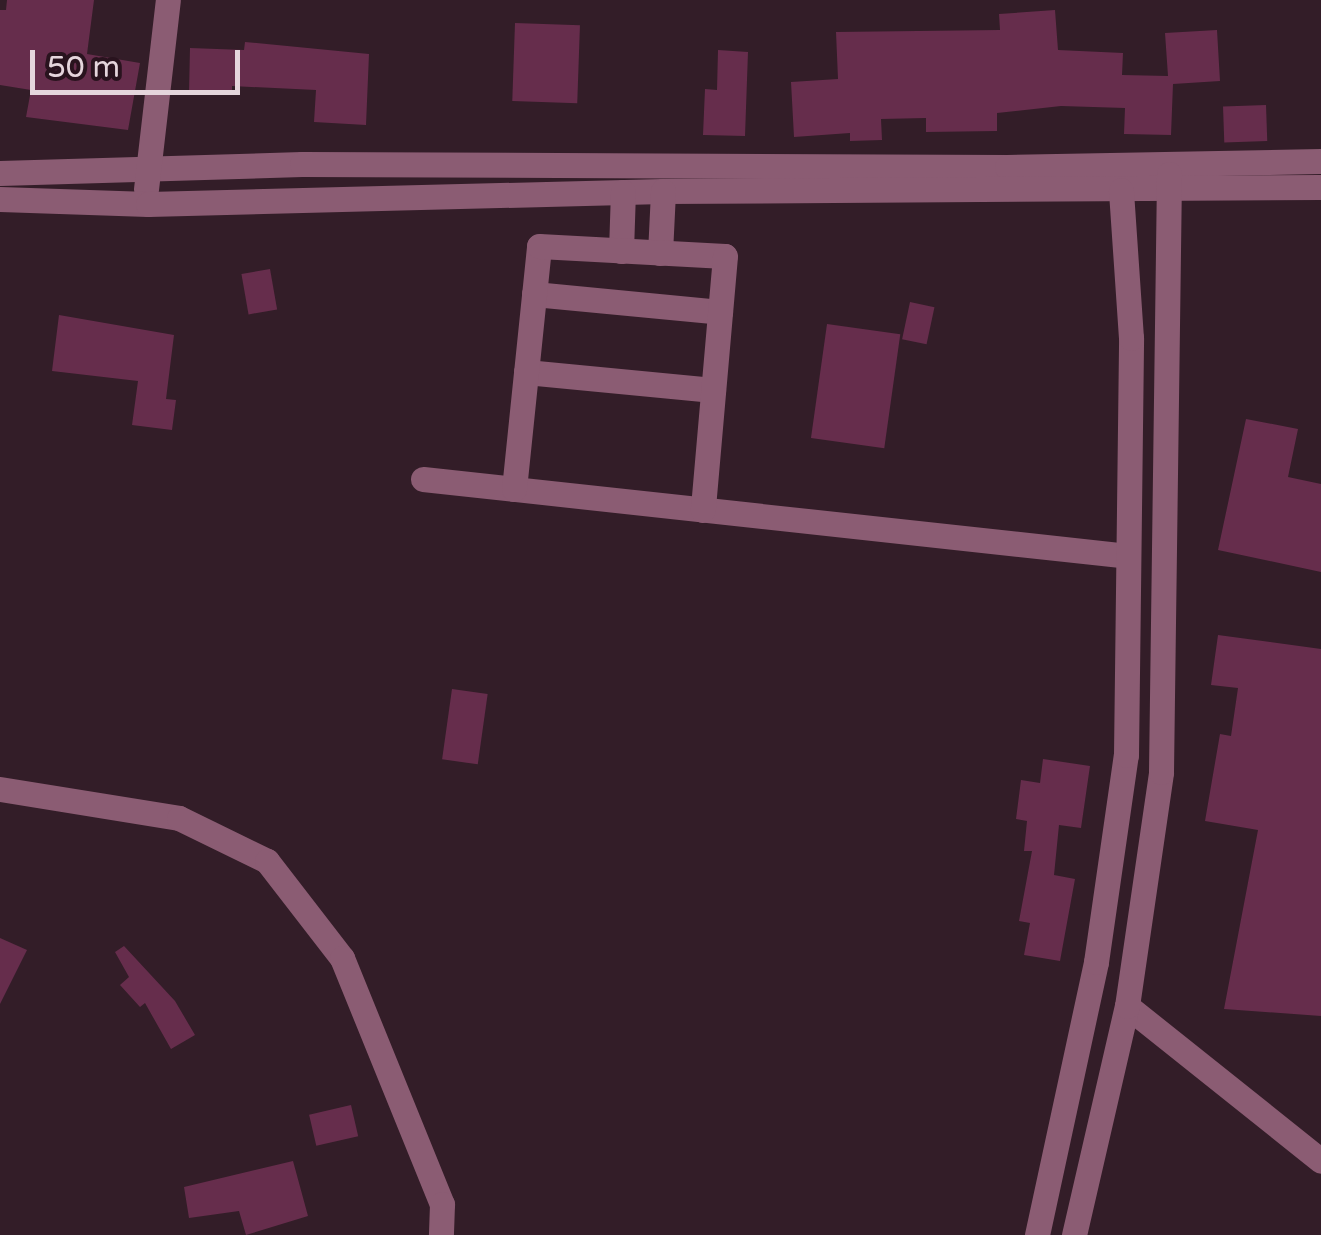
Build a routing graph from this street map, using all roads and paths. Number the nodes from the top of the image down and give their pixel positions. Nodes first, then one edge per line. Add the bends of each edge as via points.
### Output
1 (168, 0) edge
2 (1321, 161) edge
3 (1170, 162) junction
4 (892, 165) junction
5 (0, 172) edge
6 (144, 172) junction
7 (1321, 187) edge
8 (1121, 190) junction
9 (1169, 190) junction
10 (662, 191) junction
11 (623, 192) junction
12 (890, 192) junction
13 (0, 200) edge
14 (148, 204) junction
15 (621, 250) junction
16 (660, 253) junction
17 (534, 294) junction
18 (720, 312) junction
19 (1130, 368) junction
20 (1166, 368) junction
21 (526, 372) junction
22 (714, 390) junction
23 (423, 480) dead end
24 (514, 489) junction
25 (703, 510) junction
26 (1128, 556) junction
27 (0, 788) edge
28 (1127, 1006) junction
29 (1321, 1161) edge
30 (441, 1235) edge
31 (1037, 1235) edge
32 (1074, 1235) edge

1 - 6 street
2 - 3 street
3 - 4 street
3 - 9 street
4 - 6 street via 302,164
4 - 12 street
5 - 6 street
6 - 14 street
7 - 9 street
8 - 9 street
8 - 12 street
8 - 19 street
9 - 20 street
10 - 11 street
10 - 12 street
10 - 16 street
11 - 14 street
11 - 15 street
13 - 14 street
15 - 16 street
15 - 17 street via 538,246
16 - 18 street via 725,256
17 - 18 street
17 - 21 street
18 - 22 street
19 - 20 street
19 - 26 street
20 - 28 street via 1165,722
21 - 22 street
21 - 24 street
22 - 25 street
23 - 24 street
24 - 25 street
25 - 26 street
26 - 31 street via 1126,755 1109,889
27 - 30 street via 179,818 267,860 342,958 442,1204
28 - 29 street
28 - 32 street

